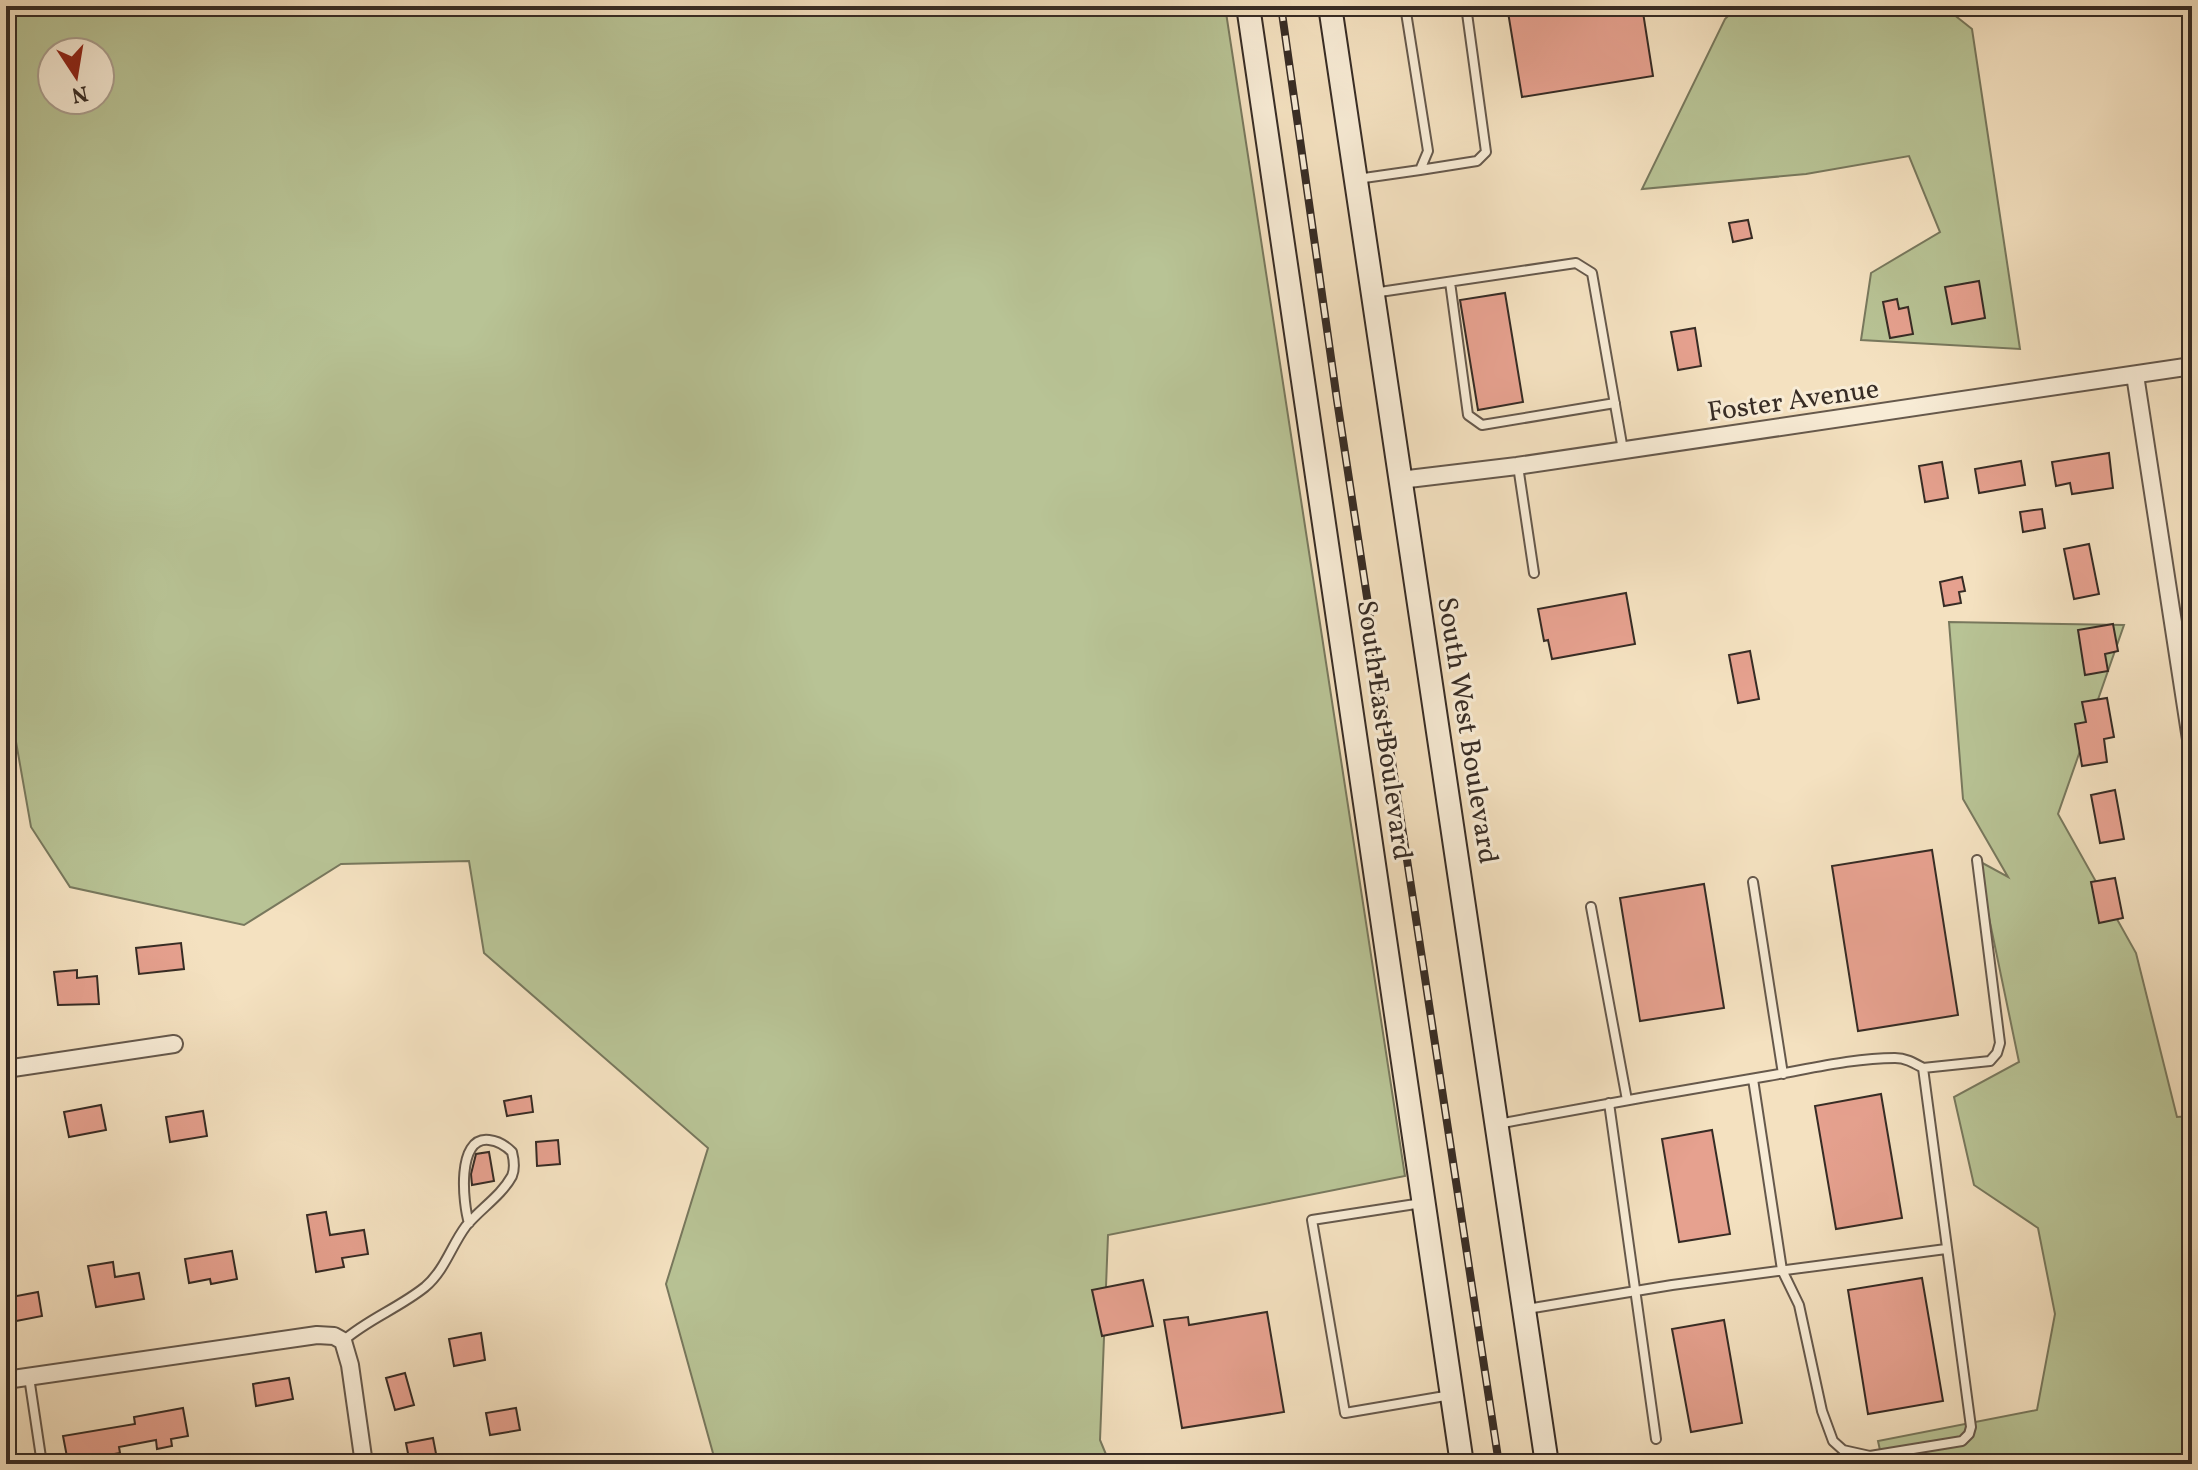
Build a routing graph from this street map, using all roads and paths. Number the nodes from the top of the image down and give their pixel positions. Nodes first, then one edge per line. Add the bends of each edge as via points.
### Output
1 (1248, 6) edge
2 (1330, 6) edge
3 (1405, 6) edge
4 (1466, 6) edge
5 (1420, 170) junction
6 (1356, 179) junction
7 (1450, 282) junction
8 (1373, 293) junction
9 (2192, 366) edge
10 (2135, 375) junction
11 (1615, 403) junction
12 (1623, 450) junction
13 (1517, 466) junction
14 (1400, 480) junction
15 (1534, 573) dead end
16 (2192, 746) edge
17 (1977, 860) dead end
18 (1753, 882) dead end
19 (1591, 907) dead end
20 (174, 1044) dead end
21 (1923, 1068) junction
22 (6, 1069) edge
23 (1783, 1074) junction
24 (1753, 1079) junction
25 (1627, 1100) junction
26 (1609, 1103) junction
27 (1497, 1124) junction
28 (1423, 1203) junction
29 (469, 1223) junction
30 (1946, 1249) junction
31 (1782, 1270) junction
32 (1634, 1291) junction
33 (1524, 1310) junction
34 (343, 1341) junction
35 (29, 1377) junction
36 (6, 1380) edge
37 (1452, 1395) junction
38 (1656, 1439) dead end
39 (42, 1464) edge
40 (364, 1464) edge
41 (1462, 1464) edge
42 (1547, 1464) edge

1 - 28 main road, South East Boulevard
2 - 6 main road, South West Boulevard
3 - 5 lane via 1428,151
4 - 5 lane via 1486,152 1477,161
5 - 6 lane
6 - 8 main road, South West Boulevard
7 - 8 lane
7 - 11 lane via 1576,263 1592,273
7 - 11 lane via 1468,415 1482,425
8 - 14 main road, South West Boulevard
9 - 10 street, Foster Avenue
10 - 12 street, Foster Avenue
10 - 16 street
11 - 12 lane
12 - 13 street, Foster Avenue
13 - 14 street, Foster Avenue
13 - 15 lane
14 - 27 main road, South West Boulevard
17 - 21 lane via 2000,1043 1990,1061
18 - 23 lane
19 - 25 lane
20 - 22 street
21 - 23 lane via 1895,1058
21 - 30 lane
23 - 24 lane
24 - 25 lane
24 - 31 lane
25 - 26 lane
26 - 27 lane
26 - 32 lane
27 - 33 main road, South West Boulevard
28 - 37 main road, South East Boulevard
28 - 37 lane via 1312,1220 1345,1413
29 - 29 lane via 514,1172 512,1152 491,1140 480,1140 467,1154
29 - 34 lane via 427,1285
30 - 31 lane
30 - 31 lane via 1969,1434 1962,1441 1870,1456 1843,1450 1833,1441 1799,1305
31 - 32 lane
32 - 33 lane
32 - 38 lane
33 - 42 main road, South West Boulevard
34 - 35 street via 317,1335
34 - 40 street
35 - 36 street
35 - 39 lane
37 - 41 main road, South East Boulevard

